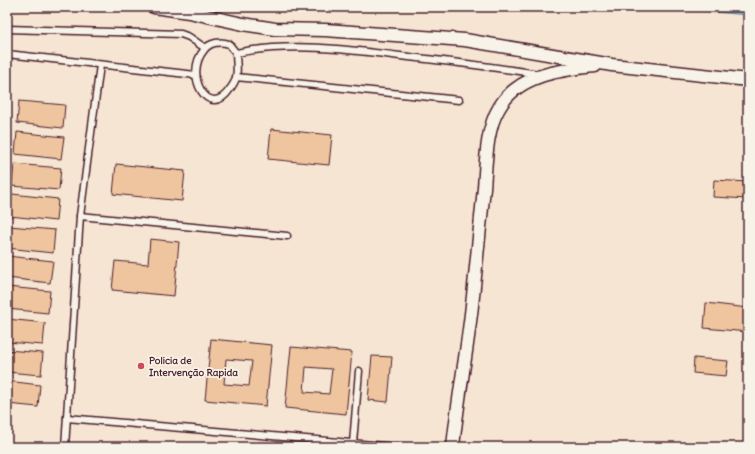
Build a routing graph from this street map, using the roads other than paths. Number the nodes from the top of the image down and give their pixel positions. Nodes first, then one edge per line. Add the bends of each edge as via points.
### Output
1 (154, 7) edge
2 (7, 29) edge
3 (205, 48) junction
4 (236, 53) junction
5 (7, 54) edge
6 (100, 65) junction
7 (612, 65) junction
8 (545, 74) junction
9 (196, 75) junction
10 (236, 77) junction
11 (748, 80) edge
12 (459, 100) dead end
13 (80, 216) junction
14 (287, 236) dead end
15 (359, 371) dead end
16 (67, 418) junction
17 (353, 443) junction
18 (65, 447) edge
19 (396, 447) edge
20 (453, 447) edge

1 - 7 street via 275,29 465,40
2 - 3 lane via 181,34
3 - 4 lane via 225,42
3 - 9 lane via 198,61
4 - 8 lane via 256,49 302,47 359,51
4 - 10 lane
5 - 6 lane
6 - 9 lane
6 - 13 lane
7 - 8 street
7 - 11 street
8 - 20 street via 523,82 511,93 499,108 488,136 473,298
9 - 10 lane via 201,92 212,99 225,96
10 - 12 lane
13 - 14 lane
13 - 16 lane
15 - 17 lane
16 - 17 lane
16 - 18 lane
17 - 19 lane

